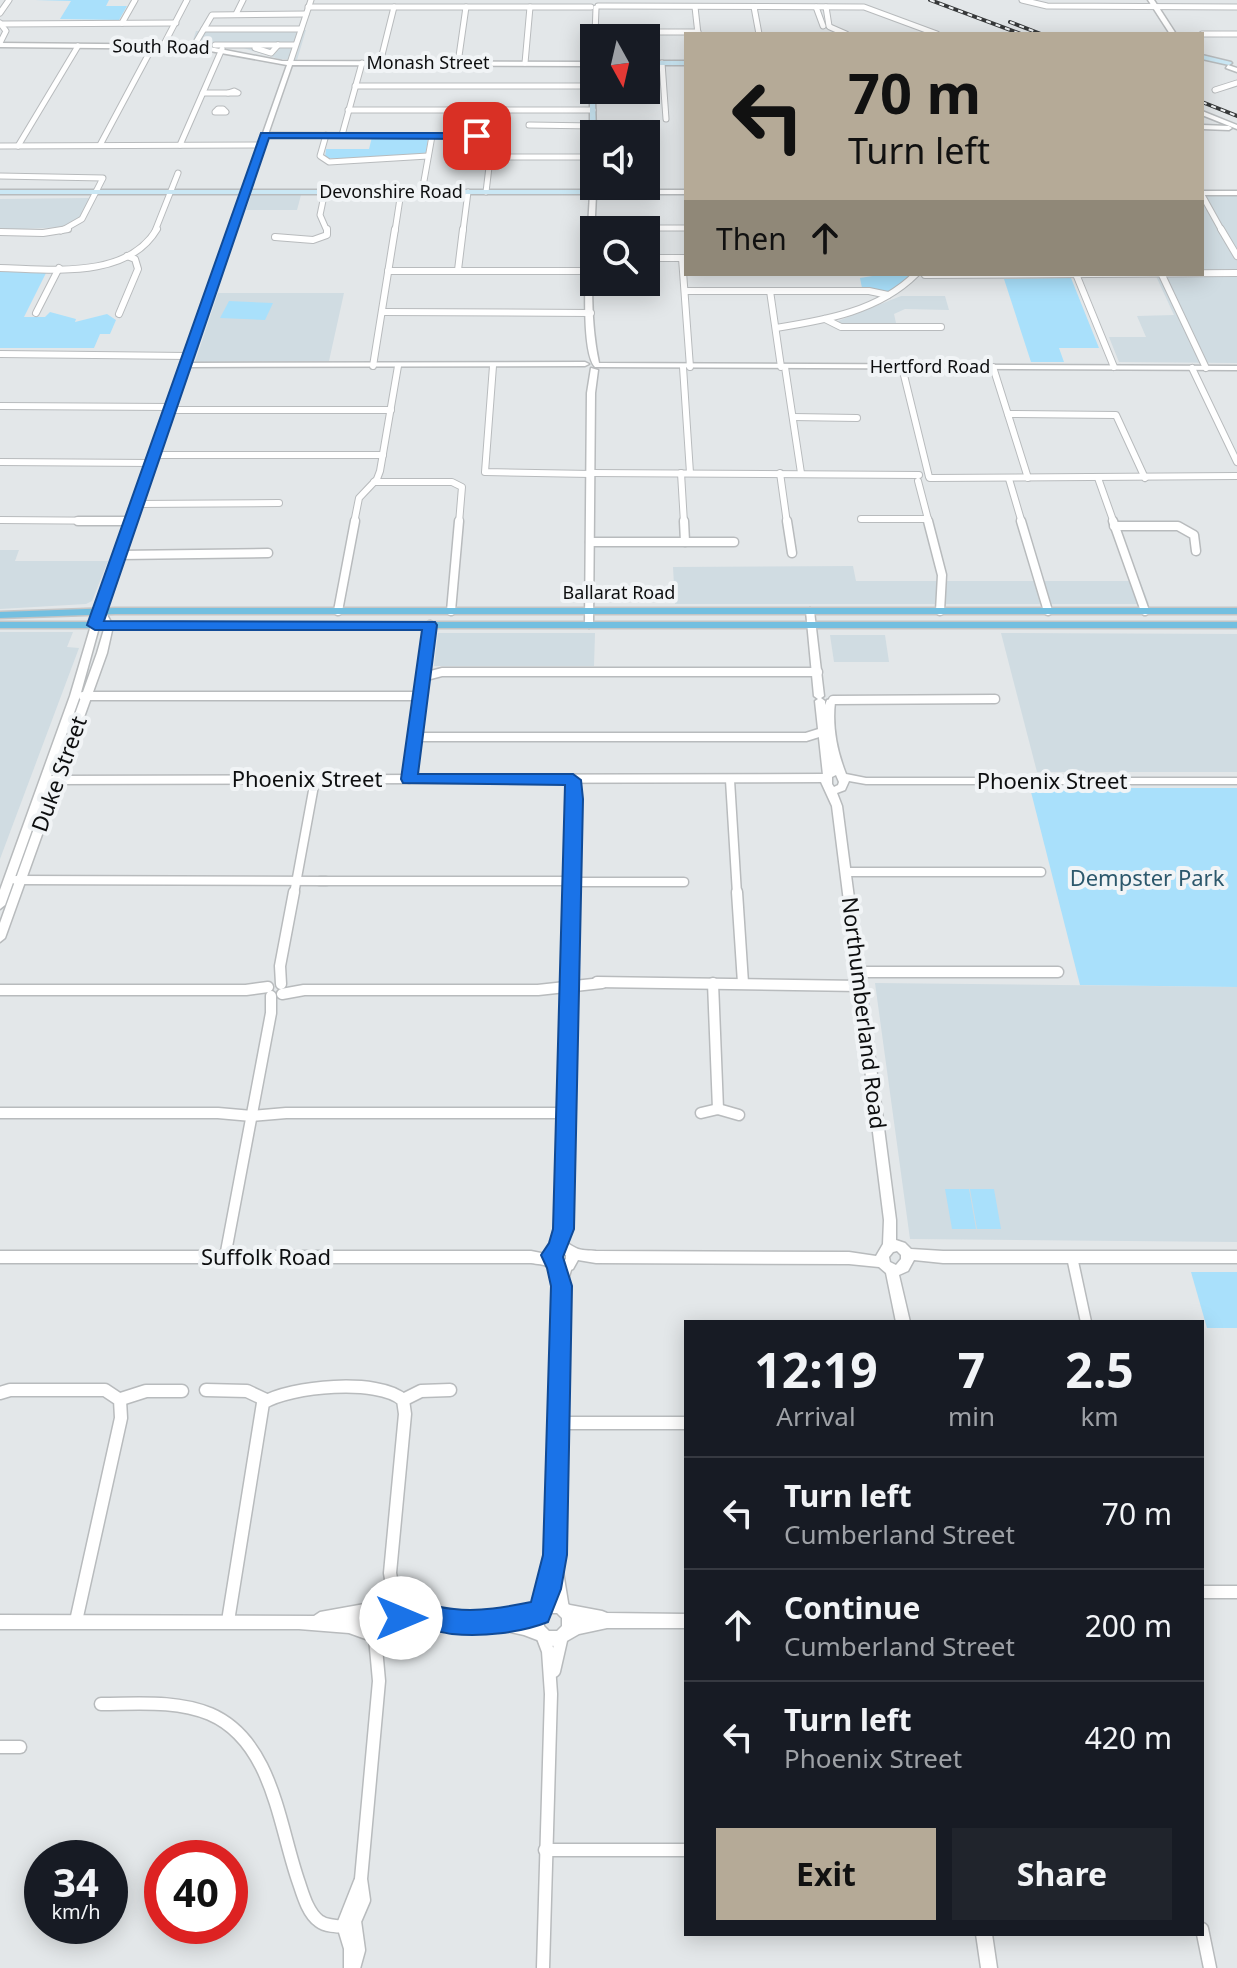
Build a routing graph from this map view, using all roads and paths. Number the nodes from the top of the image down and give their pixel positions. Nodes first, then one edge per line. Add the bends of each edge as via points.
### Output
1 (9, 0) edge
2 (135, 0) edge
3 (187, 0) edge
4 (243, 0) edge
5 (311, 0) edge
6 (386, 0) edge
7 (460, 0) edge
8 (1022, 0) edge
9 (1092, 0) edge
10 (1151, 0) edge
11 (658, 3) edge
12 (719, 3) edge
13 (816, 3) edge
14 (595, 6) edge
15 (308, 7) junction
16 (384, 7) junction
17 (394, 7) junction
18 (459, 7) junction
19 (466, 7) junction
20 (530, 7) junction
21 (695, 7) junction
22 (754, 7) junction
23 (825, 7) junction
24 (1096, 7) junction
25 (1156, 7) junction
26 (1237, 7) edge
27 (0, 13) edge
28 (236, 14) junction
29 (306, 14) junction
30 (122, 23) junction
31 (176, 23) junction
32 (1, 24) edge
33 (204, 29) junction
34 (301, 29) junction
35 (827, 29) edge
36 (698, 32) edge
37 (759, 32) edge
38 (932, 32) edge
39 (1172, 32) edge
40 (684, 33) edge
41 (660, 34) edge
42 (1204, 34) edge
43 (1237, 34) edge
44 (195, 44) junction
45 (1, 45) edge
46 (164, 45) junction
47 (215, 45) junction
48 (295, 45) junction
49 (78, 46) junction
50 (148, 48) junction
51 (222, 49) junction
52 (1204, 59) edge
53 (290, 63) junction
54 (362, 63) junction
55 (380, 63) junction
56 (458, 63) junction
57 (525, 63) junction
58 (580, 63) edge
59 (662, 63) joint
60 (684, 63) edge
61 (1233, 65) edge
62 (1237, 83) edge
63 (355, 86) junction
64 (580, 86) edge
65 (1218, 91) dead end
66 (203, 93) junction
67 (228, 93) dead end
68 (593, 104) edge
69 (348, 110) junction
70 (593, 110) junction
71 (195, 111) junction
72 (215, 111) dead end
73 (1204, 114) edge
74 (666, 119) dead end
75 (594, 120) edge
76 (529, 125) dead end
77 (580, 126) edge
78 (1204, 127) edge
79 (1234, 127) edge
80 (265, 135) junction
81 (326, 135) junction
82 (342, 135) junction
83 (432, 136) junction
84 (100, 145) junction
85 (180, 145) junction
86 (262, 145) junction
87 (0, 146) edge
88 (18, 146) junction
89 (428, 156) junction
90 (491, 157) junction
91 (580, 157) edge
92 (178, 173) dead end
93 (0, 176) edge
94 (246, 191) junction
95 (325, 191) junction
96 (171, 192) junction
97 (211, 192) junction
98 (401, 192) junction
99 (422, 192) junction
100 (468, 192) junction
101 (486, 192) junction
102 (580, 192) edge
103 (660, 192) edge
104 (684, 192) edge
105 (96, 193) junction
106 (1237, 193) edge
107 (0, 194) edge
108 (1204, 194) edge
109 (1204, 198) edge
110 (241, 203) junction
111 (660, 228) edge
112 (684, 228) edge
113 (0, 232) edge
114 (275, 237) dead end
115 (127, 256) junction
116 (1237, 256) edge
117 (660, 258) edge
118 (684, 258) edge
119 (0, 268) edge
120 (59, 268) junction
121 (458, 270) junction
122 (388, 271) junction
123 (580, 271) edge
124 (1204, 275) edge
125 (1237, 275) edge
126 (685, 276) edge
127 (918, 276) edge
128 (1077, 276) edge
129 (1162, 276) edge
130 (685, 291) junction
131 (770, 291) junction
132 (888, 295) junction
133 (591, 296) edge
134 (383, 312) junction
135 (36, 313) dead end
136 (591, 313) junction
137 (119, 314) dead end
138 (825, 319) junction
139 (941, 327) dead end
140 (776, 328) junction
141 (0, 354) edge
142 (186, 363) junction
143 (373, 366) junction
144 (398, 366) junction
145 (493, 366) junction
146 (591, 367) junction
147 (686, 367) junction
148 (783, 367) junction
149 (902, 367) junction
150 (993, 367) junction
151 (1114, 367) junction
152 (1192, 368) junction
153 (1206, 368) junction
154 (1237, 368) edge
155 (0, 406) edge
156 (170, 409) junction
157 (391, 410) junction
158 (1008, 414) junction
159 (793, 417) junction
160 (857, 418) dead end
161 (383, 455) junction
162 (153, 459) junction
163 (0, 462) edge
164 (1237, 462) edge
165 (591, 473) junction
166 (686, 473) junction
167 (780, 473) junction
168 (801, 473) junction
169 (1237, 476) edge
170 (923, 478) junction
171 (1028, 478) junction
172 (1098, 478) junction
173 (1145, 478) junction
174 (1009, 479) junction
175 (374, 482) junction
176 (279, 503) dead end
177 (137, 504) junction
178 (861, 519) dead end
179 (928, 519) junction
180 (0, 520) edge
181 (131, 521) junction
182 (1114, 526) junction
183 (590, 542) junction
184 (685, 542) junction
185 (734, 542) dead end
186 (1196, 551) dead end
187 (268, 553) dead end
188 (792, 553) dead end
189 (120, 555) junction
190 (101, 611) junction
191 (338, 611) junction
192 (451, 611) junction
193 (589, 611) junction
194 (810, 611) junction
195 (940, 611) junction
196 (1048, 611) junction
197 (1145, 611) junction
198 (1237, 611) edge
199 (0, 615) edge
200 (0, 625) edge
201 (95, 625) junction
202 (430, 625) junction
203 (589, 625) junction
204 (812, 625) junction
205 (1237, 625) edge
206 (109, 626) junction
207 (818, 672) junction
208 (423, 677) junction
209 (81, 696) junction
210 (420, 696) junction
211 (828, 699) junction
212 (995, 699) dead end
213 (415, 737) junction
214 (823, 738) junction
215 (409, 779) junction
216 (45, 780) junction
217 (58, 780) junction
218 (315, 780) junction
219 (575, 780) junction
220 (730, 780) junction
221 (827, 780) junction
222 (844, 781) junction
223 (1237, 781) edge
224 (837, 806) junction
225 (846, 872) junction
226 (1041, 872) dead end
227 (14, 880) junction
228 (296, 881) junction
229 (572, 881) junction
230 (684, 882) dead end
231 (0, 905) edge
232 (0, 938) edge
233 (1058, 972) dead end
234 (859, 979) junction
235 (713, 983) junction
236 (743, 983) junction
237 (570, 987) junction
238 (0, 990) edge
239 (275, 990) junction
240 (718, 1109) junction
241 (0, 1113) edge
242 (252, 1113) junction
243 (566, 1113) junction
244 (701, 1113) dead end
245 (739, 1115) dead end
246 (0, 1257) edge
247 (225, 1257) junction
248 (562, 1257) junction
249 (1072, 1257) junction
250 (1237, 1257) edge
251 (895, 1258) junction
252 (903, 1320) edge
253 (1086, 1320) edge
254 (206, 1390) dead end
255 (450, 1390) dead end
256 (182, 1391) dead end
257 (0, 1393) edge
258 (121, 1399) junction
259 (266, 1400) junction
260 (403, 1400) junction
261 (558, 1423) junction
262 (684, 1423) edge
263 (555, 1555) junction
264 (390, 1573) junction
265 (1204, 1592) edge
266 (1237, 1592) edge
267 (376, 1609) junction
268 (564, 1610) junction
269 (398, 1611) junction
270 (541, 1611) junction
271 (76, 1621) junction
272 (228, 1621) junction
273 (623, 1621) junction
274 (684, 1621) edge
275 (0, 1622) edge
276 (299, 1622) junction
277 (455, 1622) junction
278 (488, 1622) junction
279 (373, 1635) junction
280 (394, 1635) junction
281 (541, 1635) junction
282 (563, 1635) junction
283 (379, 1681) junction
284 (551, 1694) junction
285 (101, 1704) dead end
286 (0, 1747) edge
287 (20, 1747) dead end
288 (545, 1850) junction
289 (684, 1850) edge
290 (349, 1926) junction
291 (984, 1936) edge
292 (1203, 1936) edge
293 (352, 1968) edge
294 (543, 1968) edge
295 (989, 1968) edge
296 (1210, 1968) edge

1 - 27 street
2 - 30 street
3 - 31 street
4 - 28 street
5 - 15 street, Duke Street
6 - 16 street
7 - 18 street
8 - 24 street
9 - 24 street
10 - 25 street
11 - 14 street
11 - 21 street
12 - 21 street
12 - 22 street
13 - 22 street
13 - 23 street
13 - 35 street via 820,24
14 - 20 street
15 - 16 street
15 - 29 street, Duke Street
16 - 17 street
17 - 18 street
17 - 55 street
18 - 19 street
19 - 20 street
19 - 56 street
20 - 57 street
21 - 36 street
22 - 37 street
23 - 35 street
23 - 38 street via 867,8
24 - 25 street
25 - 26 street
25 - 39 street
28 - 29 street
28 - 33 street via 212,15
29 - 34 street, Duke Street
30 - 31 street
30 - 32 street
31 - 46 street
32 - 45 street via 6,33
33 - 34 street
33 - 44 street
34 - 48 street, Duke Street
40 - 41 street
42 - 43 street
44 - 46 street, South Road
44 - 47 street, South Road
45 - 46 street, South Road
45 - 49 street, South Road
46 - 50 street, South Road
46 - 51 street, South Road
47 - 48 street, South Road via 253,45 269,53 278,45
47 - 53 street, South Road
48 - 53 street, Duke Street
49 - 50 street, South Road
49 - 88 street
50 - 84 street
51 - 53 street, South Road
51 - 66 street
52 - 61 main road
53 - 54 street, Monash Street
53 - 80 street, Duke Street
54 - 55 street, Monash Street
54 - 63 street
55 - 56 street, Monash Street
56 - 57 street, Monash Street
57 - 58 street, Monash Street
59 - 60 main road
59 - 74 street
62 - 65 street
63 - 64 street
63 - 69 street
66 - 67 street
66 - 71 street
68 - 70 main road
69 - 70 street
69 - 82 street
70 - 75 main road
71 - 72 street
71 - 85 street
73 - 79 street
76 - 77 street
78 - 79 street
80 - 81 street
80 - 86 street, Duke Street
81 - 82 street
81 - 89 street via 320,156 329,162
82 - 83 street
83 - 89 street
83 - 90 street via 487,137 492,140
84 - 85 street
84 - 88 street
85 - 86 street
86 - 94 street, Duke Street
87 - 88 street
89 - 99 street
90 - 91 street
90 - 101 street
92 - 96 street
93 - 105 street via 101,176
94 - 95 main road, Devonshire Road
94 - 97 main road, Devonshire Road
94 - 110 street, Duke Street
95 - 98 main road, Devonshire Road
95 - 114 street via 320,211 327,235 313,240
96 - 97 main road, Devonshire Road
96 - 105 main road, Devonshire Road
96 - 115 street via 152,236
97 - 110 street via 234,196
98 - 99 main road, Devonshire Road
98 - 122 street
99 - 100 main road, Devonshire Road
100 - 101 main road, Devonshire Road
100 - 121 street
101 - 102 main road, Devonshire Road
103 - 104 street, Devonshire Road
105 - 107 main road, Devonshire Road
105 - 113 street via 82,219 69,227
106 - 108 street
109 - 116 street
110 - 142 street, Duke Street
111 - 112 street
115 - 120 street
115 - 137 street via 139,264
117 - 118 street
119 - 120 street
120 - 135 street
121 - 122 street
121 - 123 street
122 - 134 street
124 - 125 street
126 - 130 street
127 - 132 street
128 - 151 street
129 - 153 street
130 - 131 street
130 - 147 street
131 - 132 street
131 - 140 street
132 - 138 street
133 - 136 street
134 - 136 street
134 - 143 street
136 - 146 street
138 - 139 street via 837,326
138 - 140 street
140 - 148 street
141 - 142 street
142 - 143 street, Hertford Road
142 - 156 street, Duke Street
143 - 144 street, Hertford Road
144 - 145 street, Hertford Road
144 - 157 street
145 - 146 street, Hertford Road
145 - 165 street via 485,472
146 - 147 street, Hertford Road
146 - 165 street
147 - 148 street, Hertford Road
147 - 166 street
148 - 149 street, Hertford Road
148 - 159 street
149 - 150 street, Hertford Road
149 - 170 street via 925,466
150 - 151 street, Hertford Road
150 - 158 street
151 - 152 street, Hertford Road
152 - 153 street, Hertford Road
152 - 164 street
153 - 154 street, Hertford Road
155 - 156 street
156 - 157 street
156 - 162 street, Duke Street
157 - 161 street
158 - 171 street
158 - 173 street via 1116,415
159 - 160 street
159 - 168 street
161 - 162 street
161 - 175 street
162 - 163 street
162 - 177 street, Duke Street
165 - 166 street
165 - 183 street
166 - 167 street
166 - 184 street
167 - 168 street
167 - 188 street
168 - 170 street
169 - 173 street
170 - 174 street
170 - 179 street
171 - 172 street
171 - 174 street
172 - 173 street
172 - 182 street
174 - 196 street
175 - 191 street via 358,501
175 - 192 street via 452,482 462,487
176 - 177 street
177 - 181 street, Duke Street
178 - 179 street
179 - 195 street via 942,575
180 - 181 street
181 - 189 street, Duke Street
182 - 186 street via 1183,527 1194,535
182 - 197 street
183 - 184 street
183 - 193 street
184 - 185 street
187 - 189 street
189 - 190 street, Duke Street
190 - 191 highway, Ballarat Road
190 - 199 highway, Ballarat Road
190 - 201 street, Duke Street
190 - 206 street
191 - 192 highway, Ballarat Road
192 - 193 highway, Ballarat Road
193 - 194 highway, Ballarat Road
193 - 203 street
194 - 195 highway, Ballarat Road
194 - 204 street, Northumberland Road
195 - 196 highway, Ballarat Road
196 - 197 highway, Ballarat Road
197 - 198 highway, Ballarat Road
200 - 201 highway, Ballarat Road
201 - 206 highway, Ballarat Road
201 - 209 street, Duke Street
202 - 203 highway, Ballarat Road
202 - 206 highway, Ballarat Road
202 - 208 street
203 - 204 highway, Ballarat Road
204 - 205 highway, Ballarat Road
204 - 207 street, Northumberland Road
206 - 209 street, Duke Street
207 - 208 street via 442,672
207 - 211 street, Northumberland Road
208 - 210 street
209 - 210 street
209 - 216 street, Duke Street
209 - 217 street, Duke Street
210 - 213 street
211 - 212 street
211 - 214 street, Northumberland Road
211 - 222 street, Northumberland Road
213 - 214 street
213 - 215 street
214 - 221 street, Northumberland Road
215 - 218 street, Phoenix Street
215 - 219 street, Phoenix Street
216 - 217 street, Phoenix Street
216 - 227 street, Duke Street
217 - 218 street, Phoenix Street
217 - 227 street, Duke Street
218 - 228 street
219 - 220 street, Phoenix Street
219 - 229 street
220 - 221 street, Phoenix Street
220 - 236 street
221 - 222 street, Phoenix Street
221 - 224 street, Northumberland Road
222 - 223 street, Phoenix Street
222 - 224 street, Northumberland Road
224 - 225 street, Northumberland Road
225 - 226 street
225 - 234 street, Northumberland Road
227 - 228 street
227 - 231 street, Duke Street
227 - 232 street, Duke Street
228 - 229 street
228 - 239 street
229 - 230 street
229 - 237 street
233 - 234 street
234 - 236 street
234 - 251 street, Northumberland Road
235 - 236 street
235 - 237 street
235 - 240 street
237 - 239 street
237 - 243 street
238 - 239 street
239 - 242 street
240 - 244 street
240 - 245 street
241 - 242 street
242 - 243 street
242 - 247 street
243 - 248 street
246 - 247 street, Suffolk Road
247 - 248 street, Suffolk Road
248 - 251 street, Suffolk Road
248 - 261 street
249 - 250 street, Suffolk Road
249 - 251 street, Suffolk Road
249 - 253 street
251 - 252 street, Northumberland Road
254 - 259 street via 247,1391
255 - 260 street via 421,1391
256 - 258 street via 146,1391
257 - 258 street via 105,1390
258 - 271 street
259 - 260 street via 288,1390 380,1390
259 - 272 street
260 - 264 street
261 - 262 street
261 - 263 street
263 - 268 street
263 - 270 street
264 - 267 street
264 - 269 street
265 - 266 street
267 - 269 street via 386,1605
267 - 276 street
267 - 279 street via 368,1623
268 - 270 street via 553,1605
268 - 273 street
268 - 282 street via 568,1626
269 - 277 street
269 - 280 street via 401,1624
270 - 278 street
270 - 281 street via 536,1624
271 - 272 street
271 - 275 street
272 - 276 street
273 - 274 street
273 - 282 street via 580,1626
276 - 279 street via 349,1626
277 - 278 street
277 - 280 street
278 - 281 street via 526,1627
279 - 280 street
279 - 283 street
280 - 283 street
281 - 282 street
281 - 284 street via 548,1651
282 - 284 street
283 - 290 street via 361,1879 364,1900
284 - 288 street
285 - 290 street via 182,1706 225,1723 259,1758 270,1780 293,1869 312,1911 320,1921
286 - 287 street
288 - 289 street
288 - 294 street
290 - 293 street via 359,1950
291 - 295 street
292 - 296 street

